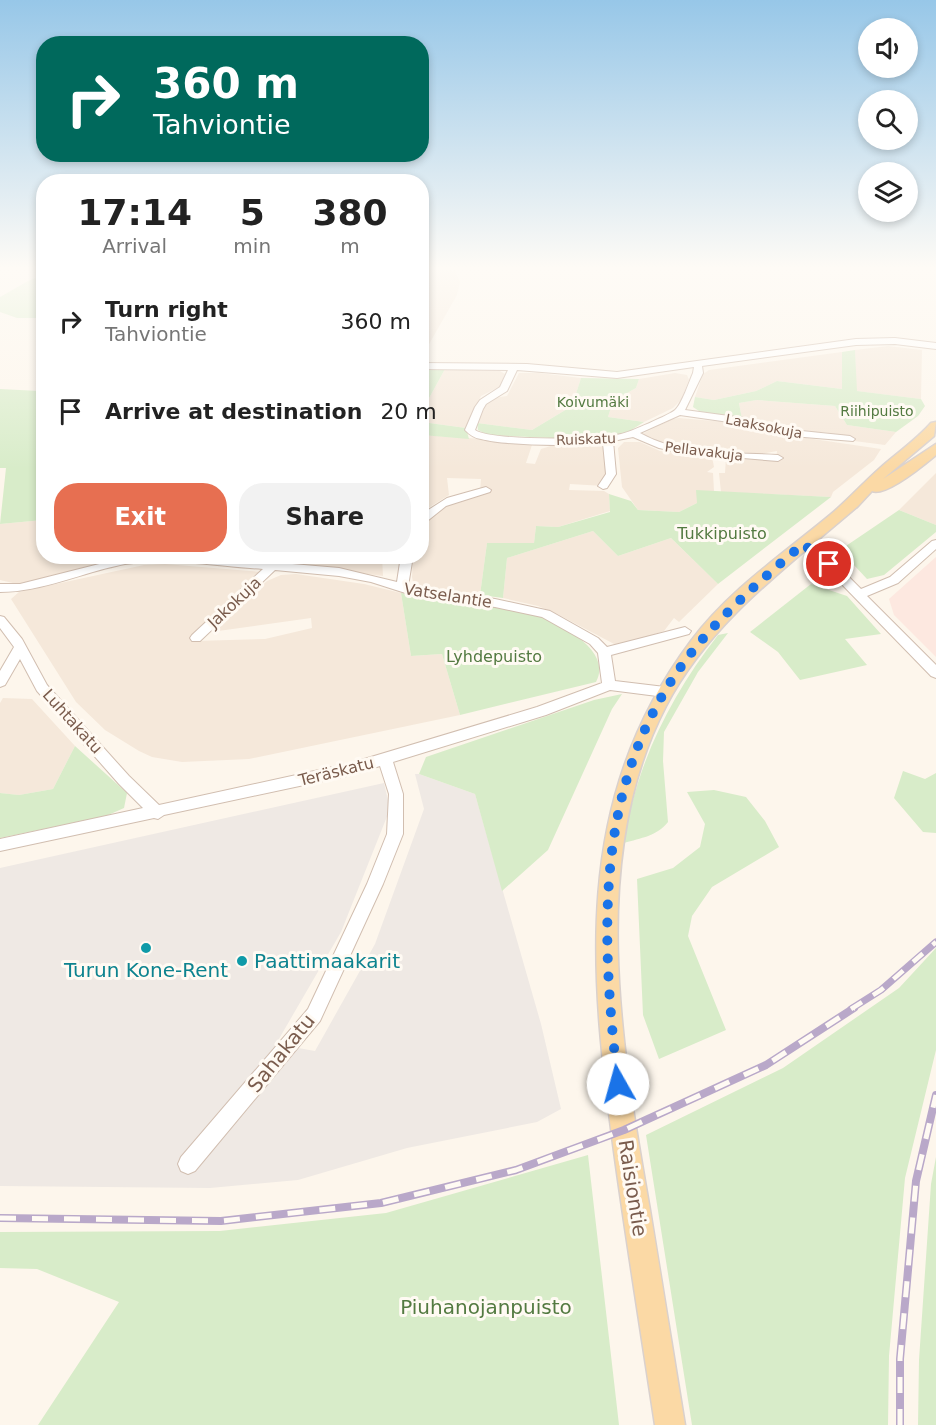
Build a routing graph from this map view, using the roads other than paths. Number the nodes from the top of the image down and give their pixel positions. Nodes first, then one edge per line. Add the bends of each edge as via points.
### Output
1 (936, 346) edge
2 (698, 365) junction
3 (429, 366) edge
4 (514, 367) junction
5 (679, 412) junction
6 (936, 426) edge
7 (633, 434) junction
8 (850, 439) dead end
9 (608, 440) junction
10 (936, 448) edge
11 (778, 459) dead end
12 (603, 486) dead end
13 (486, 490) dead end
14 (856, 501) junction
15 (429, 512) edge
16 (936, 543) edge
17 (803, 544) junction
18 (112, 564) edge
19 (238, 564) edge
20 (405, 564) edge
21 (272, 567) junction
22 (0, 588) edge
23 (402, 588) junction
24 (860, 594) junction
25 (0, 620) edge
26 (684, 631) dead end
27 (196, 638) dead end
28 (21, 647) junction
29 (604, 652) junction
30 (936, 673) edge
31 (0, 682) edge
32 (609, 685) junction
33 (665, 692) junction
34 (385, 759) junction
35 (158, 813) junction
36 (0, 845) edge
37 (188, 1164) dead end
38 (670, 1425) edge

1 - 2 street via 856,342
2 - 4 street via 617,375
2 - 5 street
3 - 4 street
4 - 9 street, Ruiskatu via 504,389 478,409 470,429 474,434 525,440
5 - 7 street, Ruiskatu
5 - 8 street, Laaksokuja via 751,422 792,433
6 - 14 main road, Raisiontie
7 - 9 street, Ruiskatu
7 - 11 street, Pellavakuja via 649,443 670,447
9 - 12 street via 611,474
10 - 14 main road, Raisiontie via 913,467
13 - 15 street
14 - 17 main road, Raisiontie
16 - 24 street via 894,580
17 - 24 street
17 - 33 main road, Raisiontie via 707,634
18 - 22 street, Vatselantie via 20,588
19 - 21 street, Vatselantie
20 - 23 street
21 - 23 street, Vatselantie via 339,572
21 - 27 street, Jakokuja
23 - 29 street, Vatselantie via 535,610 582,633
24 - 30 street
25 - 28 street, Luhtakatu
26 - 29 street
28 - 31 street
28 - 35 street, Luhtakatu via 42,688
29 - 32 street
32 - 33 street, Teräskatu
32 - 34 street, Teräskatu via 540,711
33 - 38 main road, Raisiontie via 633,760 618,813 609,867 606,938 624,1130
34 - 35 street, Teräskatu
34 - 37 street, Sahakatu via 396,794 395,834 314,1015
35 - 36 street, Teräskatu

